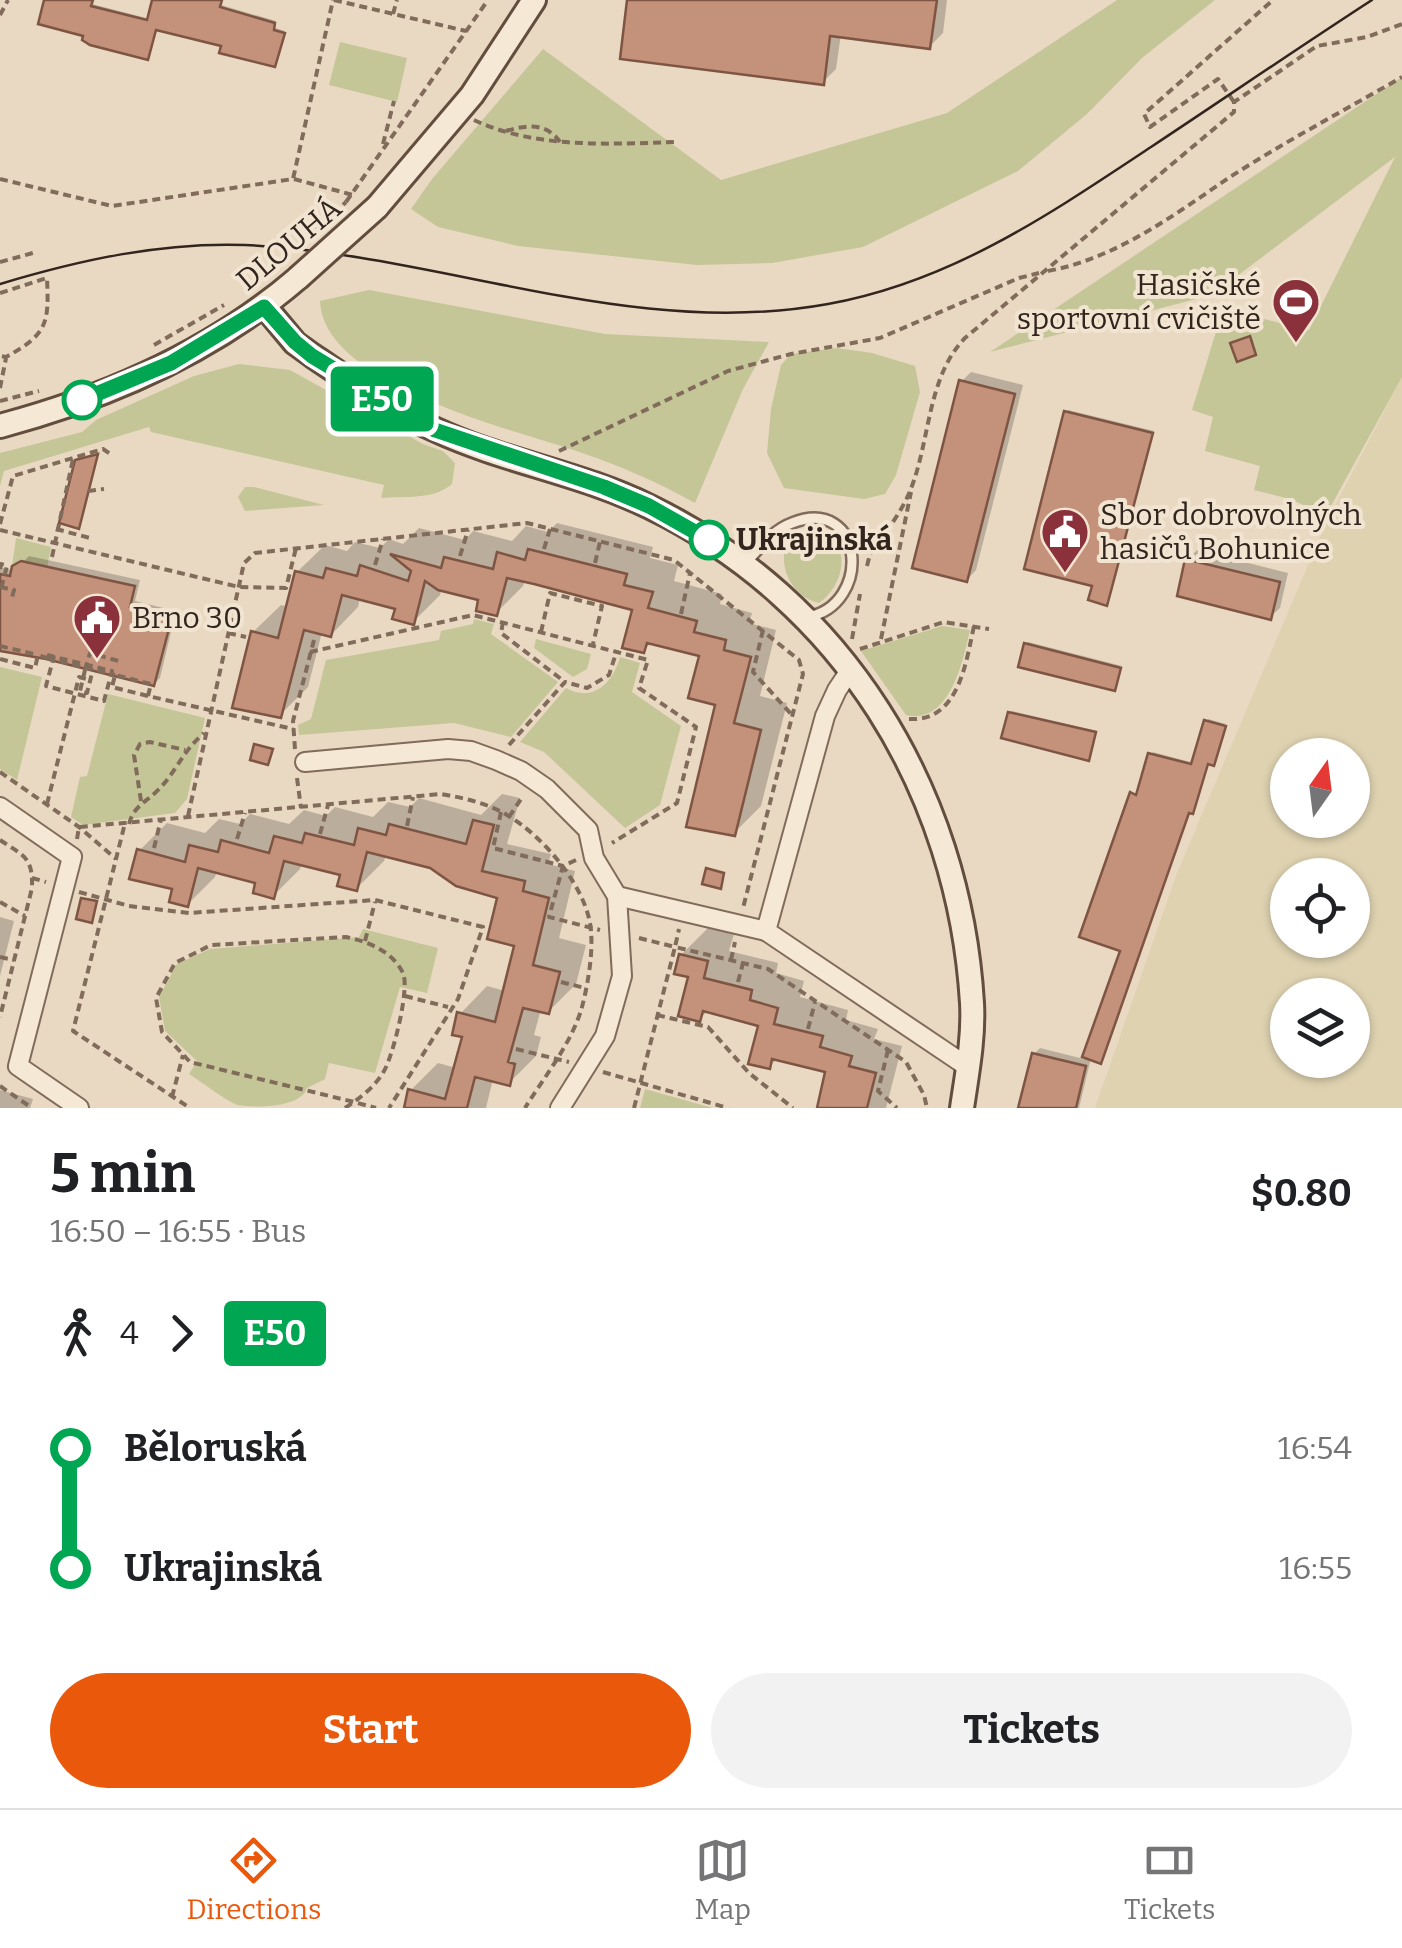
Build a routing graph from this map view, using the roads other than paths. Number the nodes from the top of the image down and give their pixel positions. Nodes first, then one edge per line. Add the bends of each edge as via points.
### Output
1 (534, 0) edge
2 (264, 307) junction
3 (0, 426) edge
4 (744, 564) junction
5 (804, 618) junction
6 (858, 659) junction
7 (304, 762) dead end
8 (0, 807) edge
9 (617, 896) junction
10 (766, 931) junction
11 (968, 1067) junction
12 (79, 1108) edge
13 (560, 1108) edge
14 (962, 1108) edge

1 - 2 street, DLOUHÁ, bridge via 458,112 377,208
2 - 3 street, DLOUHÁ via 130,383
2 - 4 street via 312,356 435,430 649,506
4 - 5 street
4 - 5 lane via 789,523 831,521 846,532 852,563 842,598
5 - 6 street
6 - 10 street via 825,716
6 - 11 street via 938,831 964,922 972,1006
7 - 9 street via 448,749 496,760 534,780 588,830 594,858
8 - 12 street via 72,858 18,1066
9 - 10 street
9 - 13 street via 622,976 606,1036
10 - 11 street
11 - 14 street

